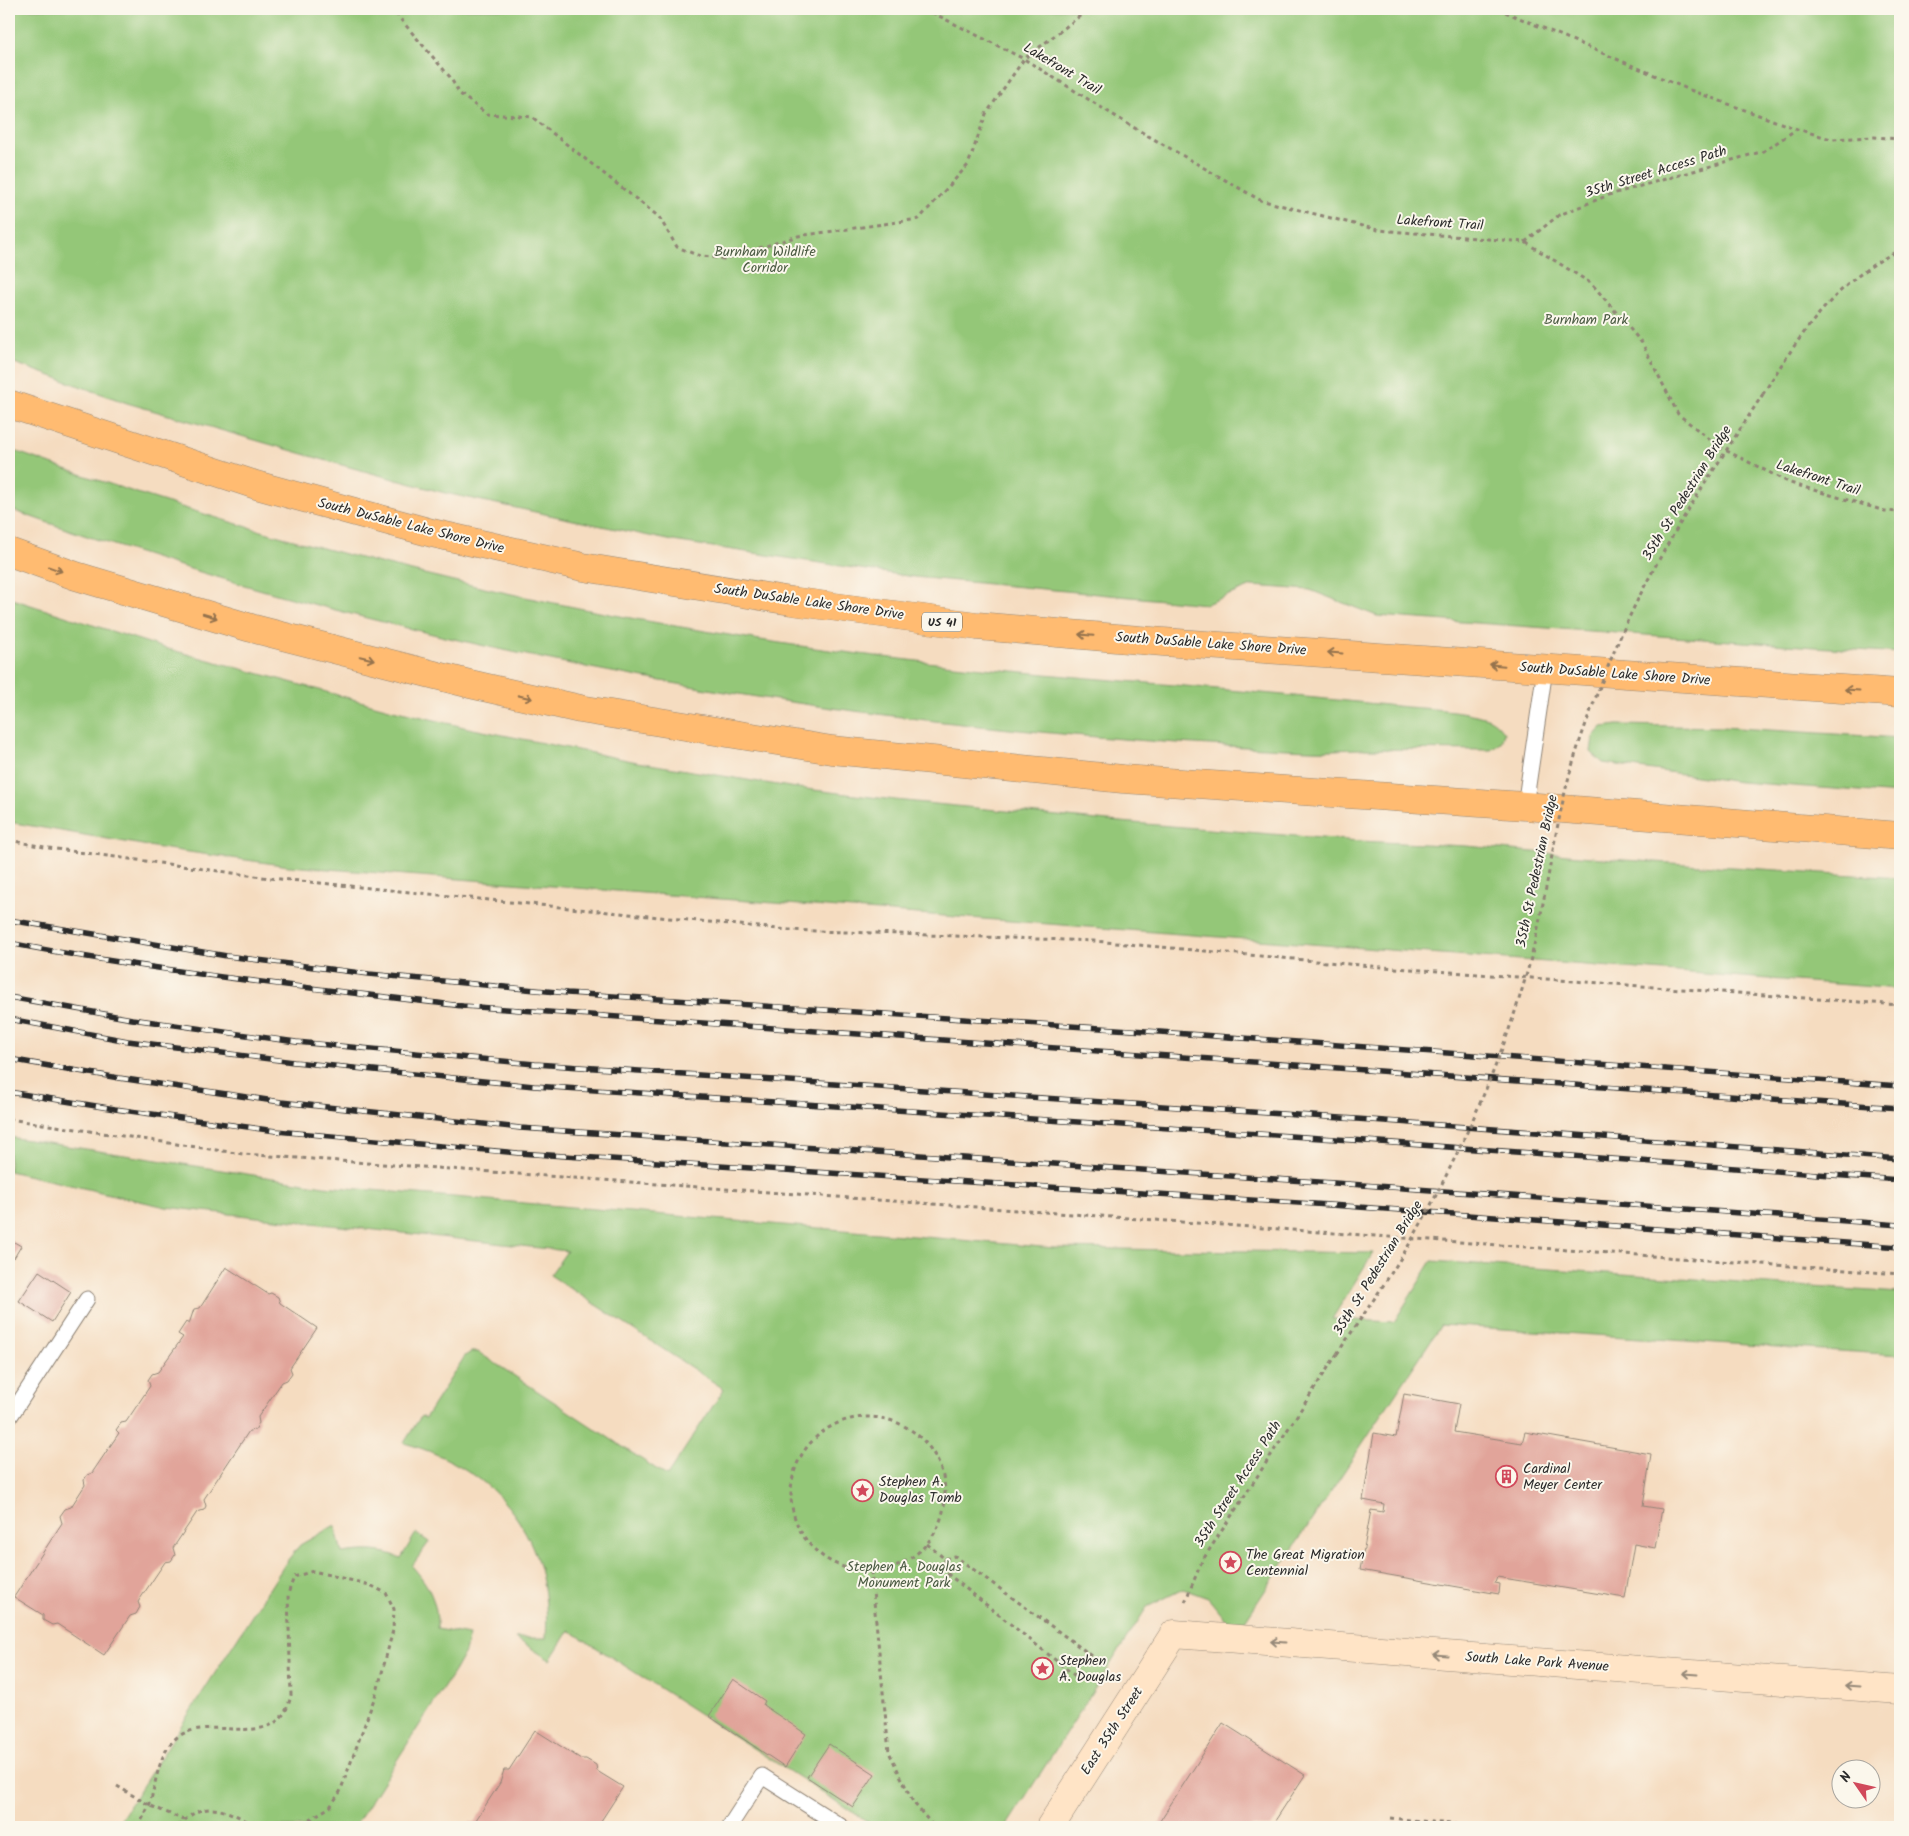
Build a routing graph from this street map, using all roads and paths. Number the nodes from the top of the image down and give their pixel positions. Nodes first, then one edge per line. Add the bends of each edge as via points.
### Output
1 (380, 9) edge
2 (925, 9) edge
3 (1089, 9) edge
4 (1498, 9) edge
5 (1024, 59) junction
6 (1797, 129) junction
7 (1900, 139) edge
8 (1525, 242) junction
9 (1900, 250) edge
10 (9, 404) edge
11 (1900, 512) edge
12 (9, 552) edge
13 (1545, 669) junction
14 (1900, 693) edge
15 (1524, 806) junction
16 (1900, 836) edge
17 (9, 840) edge
18 (1900, 1005) edge
19 (9, 1119) edge
20 (1900, 1274) edge
21 (87, 1299) dead end
22 (1337, 1354) joint
23 (9, 1418) edge
24 (927, 1544) junction
25 (945, 1559) junction
26 (871, 1571) junction
27 (1174, 1634) junction
28 (1099, 1660) dead end
29 (1084, 1683) dead end
30 (1900, 1690) edge
31 (117, 1786) dead end
32 (149, 1805) junction
33 (1390, 1818) dead end
34 (184, 1820) junction
35 (138, 1827) edge
36 (179, 1827) edge
37 (257, 1827) edge
38 (297, 1827) edge
39 (729, 1827) edge
40 (842, 1827) edge
41 (934, 1827) edge
42 (1050, 1827) edge
43 (1483, 1827) edge
44 (1504, 1827) edge

1 - 5 path via 396,14 450,77 460,94 487,114 532,117 659,217 677,247 697,255 724,259 798,236 919,219 968,165 986,114
2 - 5 path, Lakefront Trail
3 - 5 path
4 - 6 path via 1690,90
5 - 8 path, Lakefront Trail via 1131,126 1260,200 1378,230
6 - 7 path via 1831,139
6 - 8 path, 35th Street Access Path via 1764,150 1610,195 1559,215
8 - 11 path, Lakefront Trail via 1592,284 1642,343 1678,414 1719,447 1790,483
9 - 22 path, 35th St Pedestrian Bridge, bridge via 1833,296 1795,343 1694,499 1645,582 1616,646 1566,790 1528,969 1495,1068 1417,1231
13 -> 10 highway, South DuSable Lake Shore Drive / US 41 via 977,626 791,601 583,567 432,533 256,485
12 -> 15 highway via 76,576 252,628 580,709 832,750 960,764
14 -> 13 highway, South DuSable Lake Shore Drive / US 41
13 - 15 lane
15 - 16 highway
17 - 18 path via 270,878 789,930 1094,941 1382,967
19 - 20 path via 243,1154
21 - 23 lane
22 - 27 path, 35th Street Access Path via 1202,1561
24 - 25 path
24 - 26 path via 892,1568
24 - 26 path via 940,1521 946,1496 942,1470 930,1446 910,1428 886,1418 860,1416 835,1424 813,1440 798,1461 791,1487 793,1513 804,1537 822,1556 845,1568
25 - 28 path via 955,1556
25 - 29 path via 944,1571
26 - 41 path via 889,1752 913,1802
30 -> 27 street, South Lake Park Avenue
27 - 42 street, East 35th Street
31 - 32 path
32 - 34 path
32 - 35 path
32 - 38 path via 160,1766 178,1737 197,1731 269,1727 282,1715 291,1695 288,1594 294,1577 312,1571 370,1584 386,1593 394,1609 393,1630 378,1688 340,1792 330,1807
33 - 43 path
34 - 36 path
34 - 37 path via 208,1808 231,1813
39 - 40 lane via 762,1776
43 - 44 path

